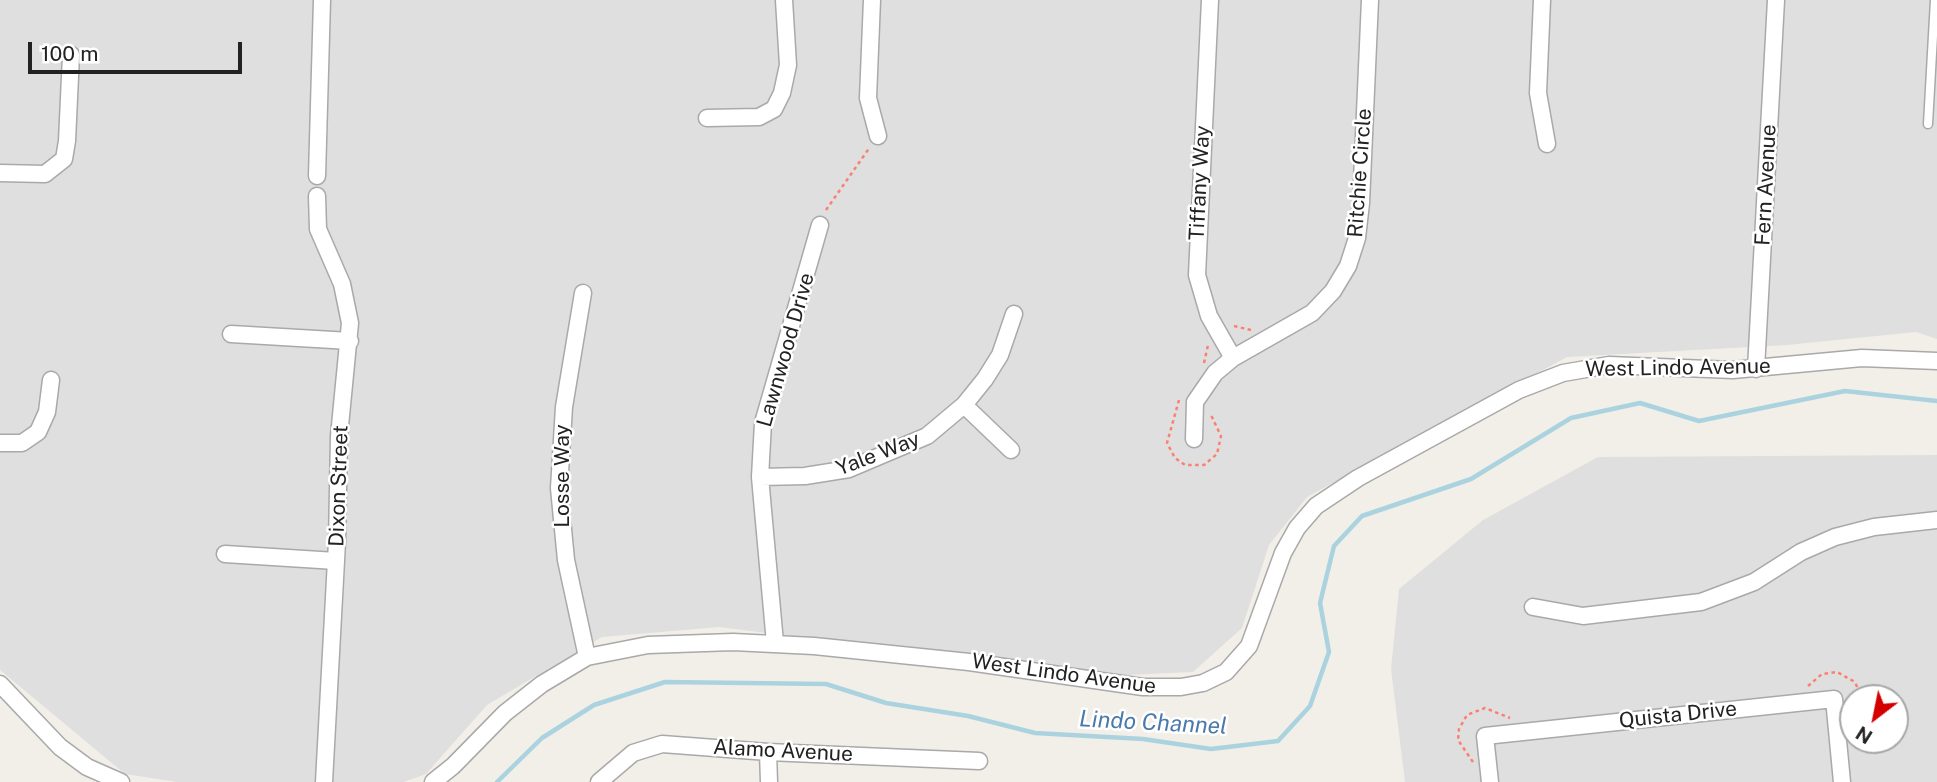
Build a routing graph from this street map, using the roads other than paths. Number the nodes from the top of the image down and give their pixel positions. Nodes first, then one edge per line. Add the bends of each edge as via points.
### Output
1 (322, 0) edge
2 (784, 0) edge
3 (872, 0) edge
4 (1210, 0) edge
5 (1370, 0) edge
6 (1542, 0) edge
7 (1776, 0) edge
8 (1935, 0) edge
9 (71, 55) dead end
10 (707, 118) dead end
11 (1928, 124) dead end
12 (878, 136) road end
13 (1547, 144) dead end
14 (0, 173) edge
15 (317, 176) dead end
16 (317, 196) dead end
17 (820, 225) road end
18 (583, 293) dead end
19 (1014, 314) dead end
20 (230, 334) dead end
21 (350, 341) junction
22 (1233, 358) junction
23 (1937, 361) edge
24 (1756, 369) junction
25 (51, 380) dead end
26 (964, 405) junction
27 (1194, 439) dead end
28 (0, 443) edge
29 (1011, 450) dead end
30 (760, 477) junction
31 (1937, 520) edge
32 (225, 554) dead end
33 (337, 561) junction
34 (1533, 607) dead end
35 (775, 643) junction
36 (587, 657) junction
37 (0, 684) edge
38 (768, 752) junction
39 (979, 761) dead end
40 (121, 782) edge
41 (324, 782) edge
42 (433, 782) edge
43 (599, 782) edge
44 (769, 782) edge
45 (1490, 782) edge
46 (1842, 782) edge

1 - 15 street
2 - 10 street via 788,65 774,109 760,117
3 - 12 street via 868,98
4 - 22 street, Tiffany Way via 1197,275 1209,316
5 - 22 street, Ritchie Circle via 1361,203 1348,265 1333,291 1312,313
6 - 13 street via 1538,93
7 - 24 street, Fern Avenue
8 - 11 lane
9 - 14 street via 64,159 45,174
16 - 21 street, Dixon Street via 318,229 346,297
17 - 30 street, Lawnwood Drive via 768,397
18 - 36 street, Losse Way via 564,407 559,488 566,560
19 - 26 street, Yale Way via 994,367
20 - 21 street
21 - 33 street, Dixon Street via 339,436
22 - 27 street, Ritchie Circle via 1200,392 1192,413
23 - 24 street, West Lindo Avenue via 1862,358
24 - 35 street, West Lindo Avenue via 1609,365 1578,369 1520,390 1403,452 1332,494 1303,521 1283,553 1249,646 1226,672 1203,683 1143,687 969,662
25 - 28 street via 45,420 38,432 22,443
26 - 29 street
26 - 30 street, Yale Way via 927,436 865,464 828,474
30 - 35 street, Lawnwood Drive
31 - 34 street via 1835,537 1754,582 1701,602 1583,616
32 - 33 street
33 - 41 street, Dixon Street
35 - 36 street, West Lindo Avenue via 663,643
36 - 42 street, West Lindo Avenue via 519,700
37 - 40 street via 60,747 87,767
38 - 39 street, Alamo Avenue
38 - 43 street, Alamo Avenue via 653,745 622,760
38 - 44 street
45 - 46 street, Quista Drive via 1485,736 1834,699

